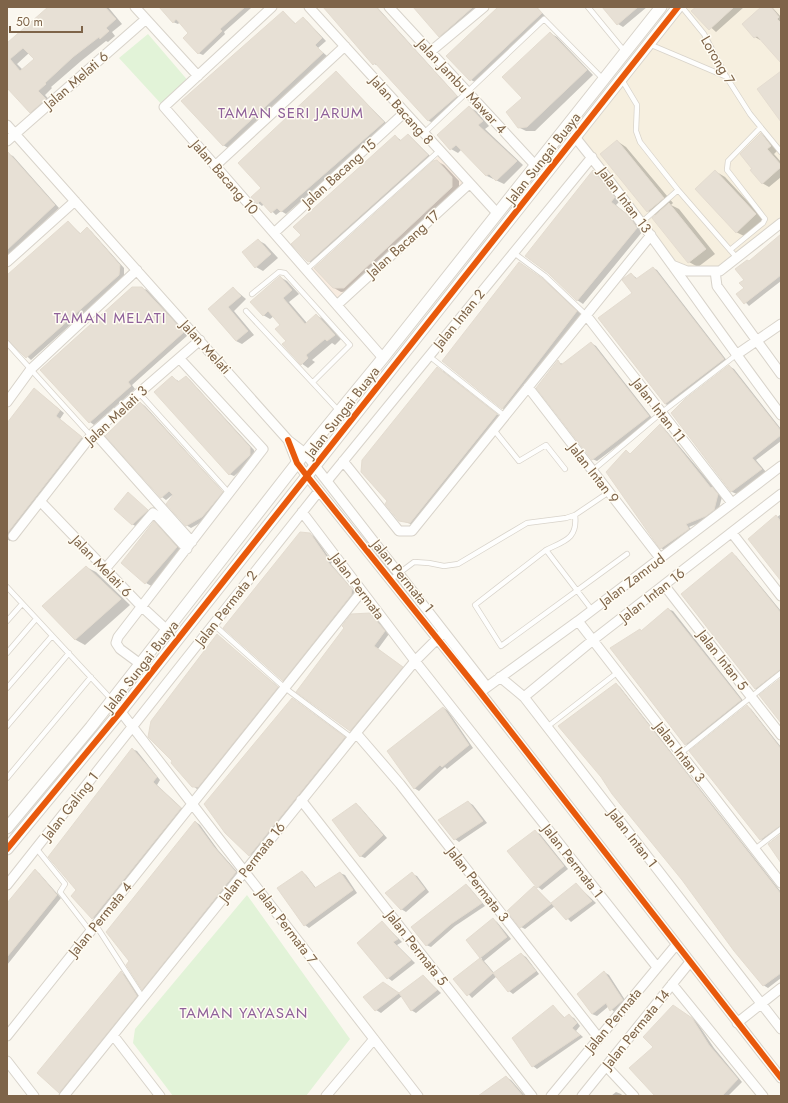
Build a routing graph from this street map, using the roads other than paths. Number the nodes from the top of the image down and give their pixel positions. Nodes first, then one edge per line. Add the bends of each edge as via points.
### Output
1 (135, 7) edge
2 (258, 7) edge
3 (272, 7) edge
4 (309, 7) edge
5 (389, 7) edge
6 (484, 7) edge
7 (588, 7) edge
8 (661, 7) edge
9 (678, 7) edge
10 (682, 7) edge
11 (264, 14) junction
12 (146, 19) junction
13 (649, 44) junction
14 (345, 46) junction
15 (430, 52) junction
16 (625, 52) junction
17 (198, 76) junction
18 (727, 78) junction
19 (603, 79) junction
20 (621, 79) junction
21 (468, 92) junction
22 (404, 114) junction
23 (7, 125) edge
24 (760, 128) junction
25 (15, 134) junction
26 (423, 134) junction
27 (575, 137) junction
28 (7, 141) edge
29 (439, 151) junction
30 (781, 152) edge
31 (592, 157) junction
32 (535, 165) junction
33 (215, 166) junction
34 (470, 184) junction
35 (678, 190) junction
36 (75, 201) junction
37 (497, 213) junction
38 (642, 222) junction
39 (781, 223) edge
40 (274, 232) junction
41 (651, 235) junction
42 (730, 250) junction
43 (514, 252) junction
44 (737, 258) junction
45 (7, 262) edge
46 (672, 265) junction
47 (137, 270) junction
48 (306, 270) junction
49 (715, 271) junction
50 (252, 294) dead end
51 (337, 305) junction
52 (246, 310) dead end
53 (586, 315) junction
54 (781, 324) edge
55 (200, 340) junction
56 (757, 341) junction
57 (7, 343) edge
58 (736, 355) junction
59 (429, 356) junction
60 (179, 358) junction
61 (383, 358) junction
62 (31, 369) junction
63 (781, 374) edge
64 (313, 382) junction
65 (528, 387) junction
66 (139, 393) junction
67 (7, 402) edge
68 (339, 411) junction
69 (661, 413) junction
70 (781, 415) edge
71 (505, 416) junction
72 (494, 430) junction
73 (93, 434) junction
74 (288, 440) junction
75 (305, 453) junction
76 (343, 461) junction
77 (297, 463) junction
78 (315, 466) junction
79 (781, 466) edge
80 (565, 469) dead end
81 (592, 470) junction
82 (306, 476) junction
83 (327, 481) junction
84 (319, 491) junction
85 (609, 492) junction
86 (229, 493) junction
87 (781, 494) edge
88 (40, 501) junction
89 (732, 504) junction
90 (302, 512) junction
91 (575, 515) junction
92 (732, 533) junction
93 (13, 536) dead end
94 (189, 546) junction
95 (546, 550) junction
96 (627, 554) dead end
97 (660, 558) junction
98 (105, 569) junction
99 (398, 572) junction
100 (390, 580) junction
101 (664, 585) junction
102 (7, 587) edge
103 (362, 591) junction
104 (578, 591) junction
105 (781, 596) edge
106 (22, 604) junction
107 (141, 606) junction
108 (592, 610) junction
109 (36, 619) junction
110 (7, 621) edge
111 (578, 621) junction
112 (214, 624) junction
113 (166, 629) junction
114 (440, 635) junction
115 (52, 636) junction
116 (593, 640) junction
117 (7, 653) edge
118 (69, 653) junction
119 (415, 661) junction
120 (139, 663) junction
121 (618, 672) junction
122 (781, 673) edge
123 (91, 677) junction
124 (500, 677) junction
125 (7, 688) edge
126 (285, 688) junction
127 (483, 690) junction
128 (524, 697) junction
129 (751, 697) junction
130 (111, 699) junction
131 (121, 711) junction
132 (7, 726) edge
133 (133, 726) junction
134 (547, 727) junction
135 (354, 735) junction
136 (781, 735) edge
137 (680, 753) junction
138 (7, 778) edge
139 (301, 800) junction
140 (193, 803) junction
141 (7, 828) edge
142 (781, 829) edge
143 (36, 848) junction
144 (7, 849) edge
145 (755, 850) junction
146 (246, 871) junction
147 (781, 883) edge
148 (7, 886) edge
149 (92, 928) junction
150 (676, 945) junction
151 (690, 962) junction
152 (657, 967) junction
153 (672, 984) junction
154 (781, 988) edge
155 (143, 998) junction
156 (760, 1004) junction
157 (737, 1023) junction
158 (781, 1029) edge
159 (113, 1035) junction
160 (7, 1036) edge
161 (598, 1037) junction
162 (374, 1039) junction
163 (7, 1061) edge
164 (606, 1066) junction
165 (781, 1078) edge
166 (34, 1096) edge
167 (64, 1096) edge
168 (160, 1096) edge
169 (326, 1096) edge
170 (418, 1096) edge
171 (532, 1096) edge
172 (551, 1096) edge
173 (582, 1096) edge
174 (634, 1096) edge
175 (763, 1096) edge

1 - 12 street
2 - 11 street
3 - 11 street, Jalan Bacang 10
4 - 14 street, Jalan Bacang 8
5 - 15 street, Jalan Jambu Mawar 4
6 - 15 street
7 - 16 lane
8 - 16 street, Jalan Sungai Buaya
9 - 13 street, Jalan Sungai Buaya
10 - 18 lane, Lorong 7 via 704,34
11 - 17 street, Jalan Bacang 10
12 - 17 street
12 - 25 street, Jalan Melati 6
13 - 18 lane
13 - 20 street, Jalan Sungai Buaya
14 - 22 street, Jalan Bacang 8
14 - 33 street
15 - 21 street, Jalan Jambu Mawar 4
16 - 19 street, Jalan Sungai Buaya
17 - 33 street, Jalan Bacang 10 via 164,107
18 - 24 lane, Lorong 7
19 - 21 lane via 544,19
19 - 32 street, Jalan Sungai Buaya
20 - 27 street, Jalan Sungai Buaya
20 - 35 lane via 637,106 636,131 640,142
21 - 26 lane
21 - 32 street, Jalan Jambu Mawar 4
22 - 26 street, Jalan Bacang 8
22 - 40 street, Jalan Bacang 15
23 - 25 street, Jalan Melati
24 - 30 lane, Lorong 7
24 - 42 lane via 726,166 765,219
25 - 28 street, Jalan Melati 6
25 - 36 street, Jalan Melati
26 - 29 street, Jalan Bacang 8
27 - 31 street, Jalan Intan 13
27 - 78 street, Jalan Sungai Buaya
29 - 34 street, Jalan Bacang 8
29 - 48 lane
31 - 38 street, Jalan Intan 13
31 - 43 street, Jalan Intan 2
32 - 37 street, Jalan Sungai Buaya
33 - 40 street, Jalan Bacang 10
34 - 37 street, Jalan Bacang 8
34 - 51 street, Jalan Bacang 17
35 - 38 lane
35 - 42 lane
36 - 45 street
36 - 47 street, Jalan Melati
37 - 61 street, Jalan Sungai Buaya
38 - 41 street, Jalan Intan 13
39 - 44 street
40 - 48 street, Jalan Bacang 10
41 - 46 street, Jalan Intan 13
41 - 53 street
42 - 44 lane
43 - 53 lane via 564,293
43 - 59 street, Jalan Intan 2
44 - 49 street via 720,271
46 - 49 street via 687,271
46 - 58 street, Jalan Intan 13
47 - 55 street, Jalan Melati
47 - 62 street
48 - 51 street, Jalan Bacang 10
49 - 56 street via 717,286
50 - 64 lane via 279,272 286,273 350,345
51 - 61 street, Jalan Bacang 10
52 - 64 lane
53 - 65 street
53 - 69 street, Jalan Intan 11
54 - 56 street
55 - 60 street, Jalan Melati 3
55 - 74 street, Jalan Melati
56 - 58 street
56 - 63 street
57 - 62 lane
58 - 69 lane
58 - 70 street, Jalan Intan 13
59 - 71 lane
59 - 76 street, Jalan Intan 2
60 - 66 street, Jalan Melati 3
60 - 86 street via 262,449
61 - 68 street, Jalan Sungai Buaya
62 - 67 street
62 - 73 lane
64 - 68 lane
65 - 71 street
65 - 81 street, Jalan Intan 9
66 - 73 street, Jalan Melati 3
66 - 86 lane
68 - 75 street, Jalan Sungai Buaya
69 - 81 lane
69 - 89 street, Jalan Intan 11
71 - 72 street
72 - 76 street via 412,531 399,531
72 - 80 lane via 520,461 546,445
73 - 88 street, Jalan Melati 3
73 - 94 street
74 - 75 street, Jalan Melati
74 - 77 street, Jalan Melati
75 - 77 street, Jalan Sungai Buaya
75 - 78 street, Jalan Melati
76 - 83 street, Jalan Intan 2
77 - 82 street, Jalan Melati
77 - 113 street, Jalan Sungai Buaya
78 - 82 street, Jalan Sungai Buaya
78 - 83 street, Jalan Permata 1
79 - 89 street, Jalan Zamrud
81 - 85 street, Jalan Intan 9
82 - 84 street, Jalan Permata 1
82 - 131 street, Jalan Sungai Buaya
83 - 99 street, Jalan Permata 1
84 - 90 street, Jalan Permata 2
84 - 100 street, Jalan Permata 1
85 - 91 lane
85 - 97 street, Jalan Intan 9
86 - 94 street
87 - 92 street, Jalan Intan 16
88 - 93 street, Jalan Melati 3
88 - 98 street, Jalan Melati 6
89 - 97 street, Jalan Zamrud
90 - 103 street, Jalan Permata
90 - 112 street, Jalan Permata 2
91 - 95 lane via 576,526 572,537
91 - 99 lane via 527,523 458,564 444,566 414,562
92 - 101 street, Jalan Intan 16
92 - 105 street
94 - 98 street via 153,513
94 - 107 street
95 - 104 lane
95 - 104 lane via 475,605 502,646
96 - 104 lane
97 - 108 street, Jalan Zamrud
98 - 107 street, Jalan Melati 6
99 - 100 lane
99 - 114 street, Jalan Permata 1
100 - 114 street, Jalan Permata 1
101 - 116 street, Jalan Intan 16
101 - 129 street, Jalan Intan 5
102 - 106 lane
103 - 119 street, Jalan Permata
103 - 126 street
104 - 108 lane
106 - 109 lane
106 - 110 lane
107 - 113 street, Jalan Melati 6
107 - 120 street via 116,643
108 - 111 street, Jalan Zamrud
109 - 115 lane
109 - 117 lane
111 - 116 street, Jalan Intan 3
111 - 124 street, Jalan Zamrud
112 - 126 lane
112 - 133 street, Jalan Permata 2
113 - 120 street, Jalan Sungai Buaya
114 - 119 street, Jalan Permata 16
114 - 127 street, Jalan Permata 1
115 - 118 lane
115 - 125 lane
116 - 121 street, Jalan Intan 3
116 - 128 street, Jalan Intan 16
118 - 123 lane
118 - 132 lane
119 - 135 street, Jalan Permata 16
119 - 152 street, Jalan Permata 1
120 - 130 street, Jalan Sungai Buaya
121 - 134 lane
121 - 137 street, Jalan Intan 3
122 - 129 lane
123 - 130 lane
123 - 138 lane
124 - 127 street, Jalan Zamrud
124 - 128 street, Jalan Intan 1
126 - 135 lane
126 - 140 street
127 - 150 street, Jalan Permata 1
128 - 134 street, Jalan Intan 1
129 - 136 street, Jalan Intan 5
129 - 137 lane
130 - 131 street, Jalan Permata 7
130 - 141 street, Jalan Sungai Buaya
131 - 133 street, Jalan Permata 7
131 - 144 street, Jalan Sungai Buaya
133 - 140 street, Jalan Permata 7
133 - 143 street, Jalan Galing 1
134 - 156 street, Jalan Intan 1
135 - 139 street, Jalan Permata 16
135 - 161 street, Jalan Permata 3 via 400,784
137 - 145 street, Jalan Intan 3
139 - 146 street, Jalan Permata 16
139 - 171 street, Jalan Permata 5
140 - 146 street, Jalan Permata 7
140 - 149 street, Jalan Permata 4
142 - 145 lane
143 - 148 street, Jalan Galing 1
143 - 149 lane via 64,884 60,892
145 - 147 street, Jalan Intan 3
146 - 155 street, Jalan Permata 16
146 - 162 street, Jalan Permata 7
149 - 155 lane
149 - 160 street, Jalan Permata 4
150 - 151 street, Jalan Permata 1
150 - 152 street, Jalan Permata
151 - 153 street, Jalan Permata 14
151 - 157 street, Jalan Permata 1
152 - 161 street, Jalan Permata
153 - 164 street, Jalan Permata 14
153 - 175 street
154 - 156 street
155 - 159 street, Jalan Permata 16
156 - 157 street
156 - 158 street, Jalan Intan 1
157 - 165 street, Jalan Permata 1
159 - 167 street, Jalan Permata 16
159 - 168 street
161 - 172 street, Jalan Permata
162 - 169 street
162 - 170 street, Jalan Permata 7
163 - 166 street
164 - 173 street, Jalan Permata 14
164 - 174 street

